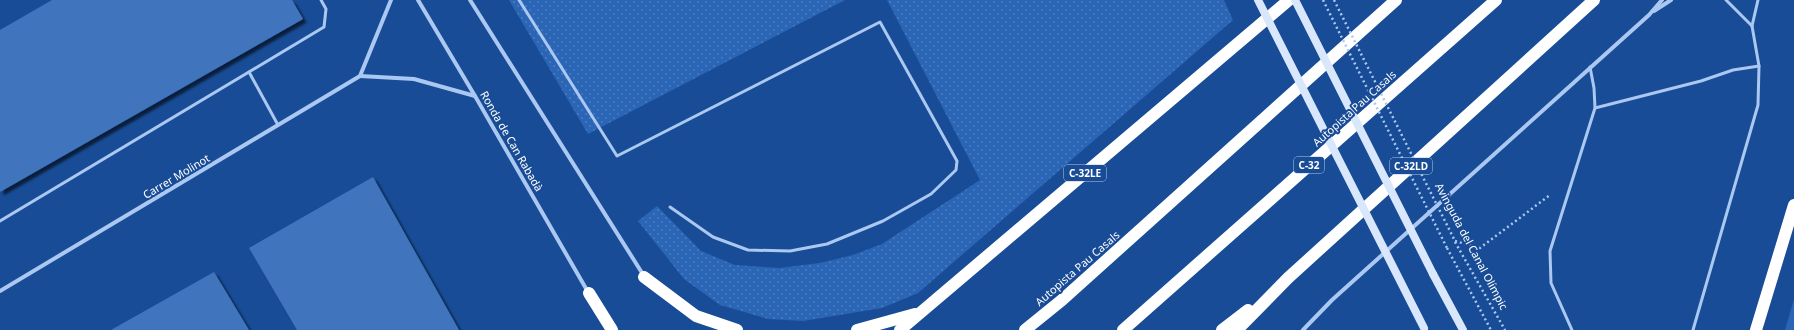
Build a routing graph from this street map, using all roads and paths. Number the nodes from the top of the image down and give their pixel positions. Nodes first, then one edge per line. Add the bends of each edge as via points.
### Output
1 (321, 0) edge
2 (391, 0) edge
3 (418, 0) edge
4 (471, 0) edge
5 (519, 0) edge
6 (1258, 0) edge
7 (1289, 0) edge
8 (1294, 0) edge
9 (1323, 0) edge
10 (1334, 0) edge
11 (1396, 0) edge
12 (1496, 0) edge
13 (1594, 0) edge
14 (1662, 0) edge
15 (1671, 0) edge
16 (1726, 0) edge
17 (1758, 0) edge
18 (1649, 15) junction
19 (1752, 26) junction
20 (1759, 66) junction
21 (1590, 67) junction
22 (249, 72) junction
23 (360, 76) junction
24 (475, 96) junction
25 (1595, 108) junction
26 (278, 126) junction
27 (1574, 175) junction
28 (670, 207) dead end
29 (1794, 207) edge
30 (0, 221) edge
31 (1455, 241) junction
32 (644, 277) joint
33 (1288, 278) junction
34 (0, 291) edge
35 (589, 293) joint
36 (922, 312) junction
37 (1425, 329) edge
38 (612, 330) edge
39 (737, 330) edge
40 (857, 330) edge
41 (900, 330) edge
42 (1025, 330) edge
43 (1123, 330) edge
44 (1222, 330) edge
45 (1237, 330) edge
46 (1303, 330) edge
47 (1463, 330) edge
48 (1491, 330) edge
49 (1505, 330) edge
50 (1572, 330) edge
51 (1693, 330) edge
52 (1756, 330) edge

1 - 22 lane via 326,9 324,27
2 - 23 street
3 - 24 street, Ronda de Can Rabadà
4 - 32 street
5 - 28 lane via 617,156 880,22 958,161 956,170 931,194 882,221 827,244 790,251 748,250 713,237
6 - 37 street, bridge
7 - 36 highway, C-32LE
8 - 47 street, bridge
9 - 48 path, bridge via 1447,248
10 - 31 path, Avinguda del Canal Olímpic, bridge
11 - 42 highway, Autopista Pau Casals via 1062,300
12 - 43 highway, Autopista Pau Casals / C-32
13 - 33 highway, C-32LD
14 - 18 street
15 - 18 street
16 - 19 lane
17 - 19 lane
18 - 21 street
19 - 20 lane
20 - 25 lane via 1733,70 1701,81
20 - 51 lane via 1758,105
21 - 25 lane
21 - 46 street via 1343,290
22 - 26 lane
22 - 30 lane
23 - 24 street via 414,79
23 - 26 street, Carrer Molinot
24 - 35 street, Ronda de Can Rabadà
25 - 27 lane
26 - 34 street, Carrer Molinot
27 - 31 path via 1480,248
27 - 50 lane via 1550,251 1551,283
29 - 52 highway
31 - 49 path, Avinguda del Canal Olímpic
32 - 39 highway via 696,316
33 - 44 highway, C-32LD
33 - 45 highway
35 - 38 highway
36 - 40 highway
36 - 41 highway, C-32LE

